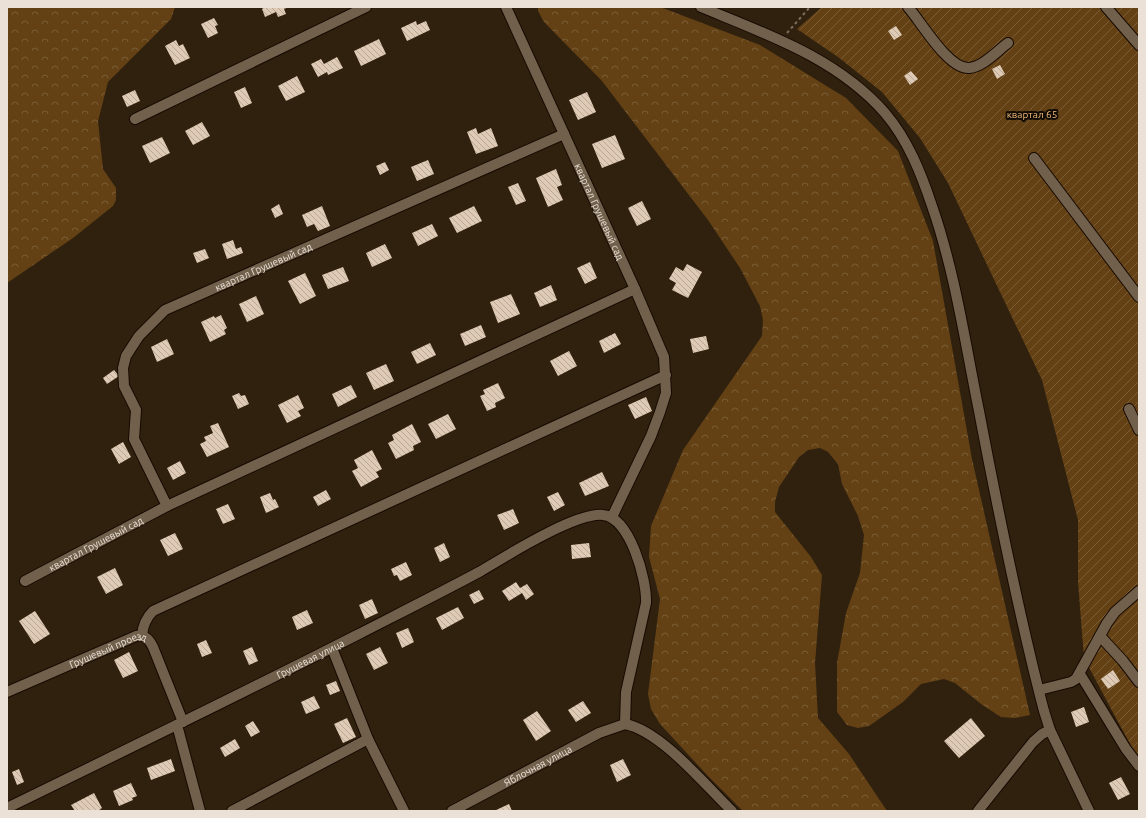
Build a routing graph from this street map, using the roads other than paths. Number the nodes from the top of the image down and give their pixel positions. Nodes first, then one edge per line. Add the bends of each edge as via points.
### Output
1 (366, 7) edge
2 (506, 7) edge
3 (701, 7) edge
4 (908, 7) edge
5 (1106, 7) edge
6 (1008, 43) dead end
7 (1139, 45) edge
8 (135, 119) dead end
9 (564, 134) junction
10 (1034, 158) dead end
11 (635, 289) junction
12 (1139, 297) edge
13 (666, 375) junction
14 (1129, 410) dead end
15 (1139, 430) edge
16 (167, 506) junction
17 (612, 517) junction
18 (25, 581) dead end
19 (1139, 591) edge
20 (142, 635) junction
21 (1100, 636) junction
22 (332, 648) junction
23 (1080, 674) junction
24 (1139, 682) edge
25 (1038, 690) junction
26 (7, 692) edge
27 (180, 724) junction
28 (624, 724) junction
29 (1050, 730) junction
30 (368, 739) junction
31 (1139, 766) edge
32 (7, 808) edge
33 (200, 811) edge
34 (232, 811) edge
35 (404, 811) edge
36 (452, 811) edge
37 (732, 811) edge
38 (978, 811) edge
39 (1089, 811) edge

1 - 8 street
2 - 9 street, квартал Грушевый сад
3 - 25 street via 780,40 832,68 859,88 877,104 902,137 921,173 950,263 990,467
4 - 6 street via 947,58 960,66 970,68
5 - 7 street
9 - 11 street, квартал Грушевый сад
9 - 16 street, квартал Грушевый сад via 165,310 156,317 126,356 123,368 124,386 136,410 134,439
10 - 12 street
11 - 13 street, квартал Грушевый сад via 664,357
11 - 16 street, квартал Грушевый сад
13 - 17 street, квартал Грушевый сад via 666,393 652,436
13 - 20 street via 153,611 143,626
14 - 15 street
16 - 18 street, квартал Грушевый сад
17 - 22 street, Грушевая улица via 601,514 560,527 472,576
17 - 28 street via 629,538 647,592 626,692
19 - 21 street via 1115,612
20 - 26 street, Грушевый проезд
20 - 27 street, Грушевый проезд via 154,647
21 - 23 street
21 - 24 street
22 - 27 street, Грушевая улица
22 - 30 street
23 - 25 street via 1070,682
23 - 31 street
25 - 29 street
27 - 32 street, Грушевая улица
27 - 33 street, Грушевый проезд
28 - 36 street, Яблочная улица via 599,733
28 - 37 street via 640,729 667,748
29 - 38 street via 1033,742
29 - 39 street
30 - 34 street
30 - 35 street

